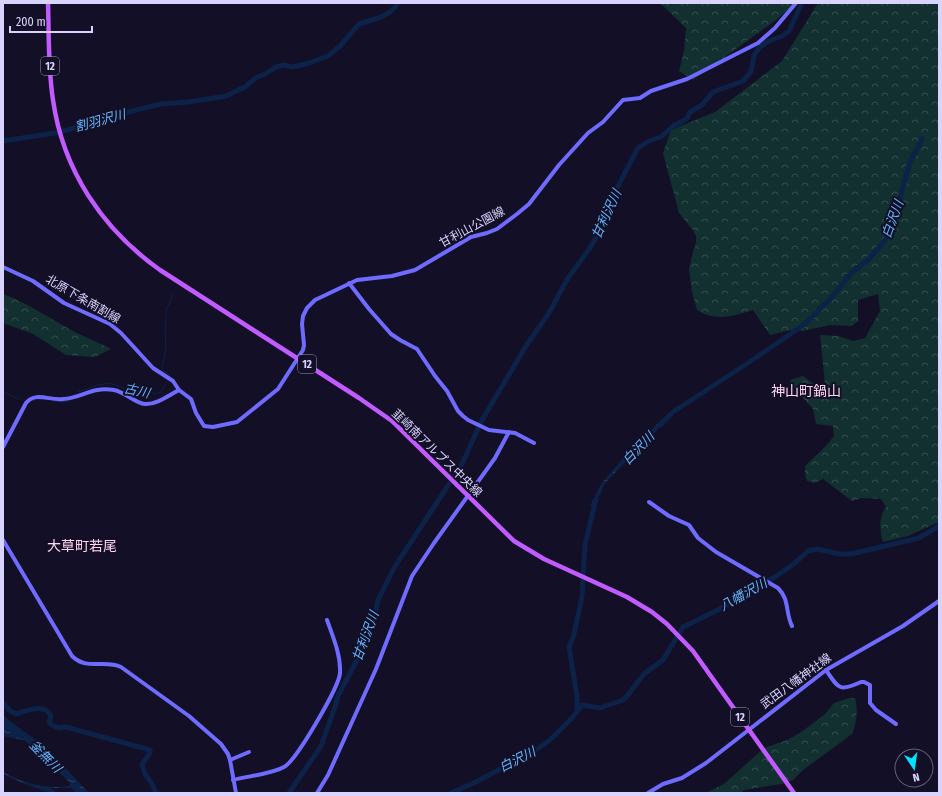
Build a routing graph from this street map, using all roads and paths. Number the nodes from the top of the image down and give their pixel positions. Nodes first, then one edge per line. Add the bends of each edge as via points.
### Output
1 (48, 3) edge
2 (796, 3) edge
3 (3, 267) edge
4 (349, 283) junction
5 (297, 358) junction
6 (179, 390) junction
7 (509, 432) junction
8 (534, 443) dead end
9 (3, 447) edge
10 (467, 496) junction
11 (649, 502) dead end
12 (3, 540) edge
13 (939, 601) edge
14 (327, 620) dead end
15 (792, 626) dead end
16 (826, 670) junction
17 (896, 724) dead end
18 (748, 729) junction
19 (250, 752) dead end
20 (230, 760) junction
21 (234, 780) junction
22 (236, 793) edge
23 (317, 793) edge
24 (648, 793) edge
25 (794, 793) edge

1 - 5 main road, 韮崎南アルプス中央線 / 12 via 51,86 60,131 68,158 83,189 99,212 140,256
2 - 4 main road, 甘利山公園線 via 758,43 687,79 651,91 640,98 623,100 559,165 529,204 496,229 471,237 415,270
3 - 6 main road, 北原下条南割線 via 33,281 64,303 110,324 153,368 173,381
4 - 5 main road, 甘利山公園線 via 314,300 307,308 302,324 304,347
4 - 7 main road via 391,334 417,349 458,411 468,420 489,430
5 - 6 main road, 甘利山公園線 via 278,389 237,422 213,428 204,426 191,399
5 - 10 main road, 韮崎南アルプス中央線 / 12 via 392,421
6 - 9 main road via 145,404 122,392 107,389 96,389 65,400 35,397 26,403
7 - 8 main road
7 - 10 main road via 498,453
10 - 18 main road, 韮崎南アルプス中央線 / 12 via 514,541 544,559 639,604 667,624 696,655
10 - 23 main road via 412,576 376,669 326,780
11 - 15 main road via 669,516 689,525 698,538 716,552 778,588 788,605
12 - 20 main road via 77,661 116,664 129,671 194,720 221,744
13 - 16 main road, 武田八幡神社線 via 903,626
14 - 21 main road via 338,653 340,673 322,714 289,764 278,770
16 - 17 main road via 841,688 861,682 870,685 870,703
16 - 18 main road, 武田八幡神社線
18 - 24 main road, 武田八幡神社線 via 706,763 682,778 663,784
18 - 25 main road, 韮崎南アルプス中央線 / 12
19 - 20 main road
20 - 21 main road
21 - 22 main road

